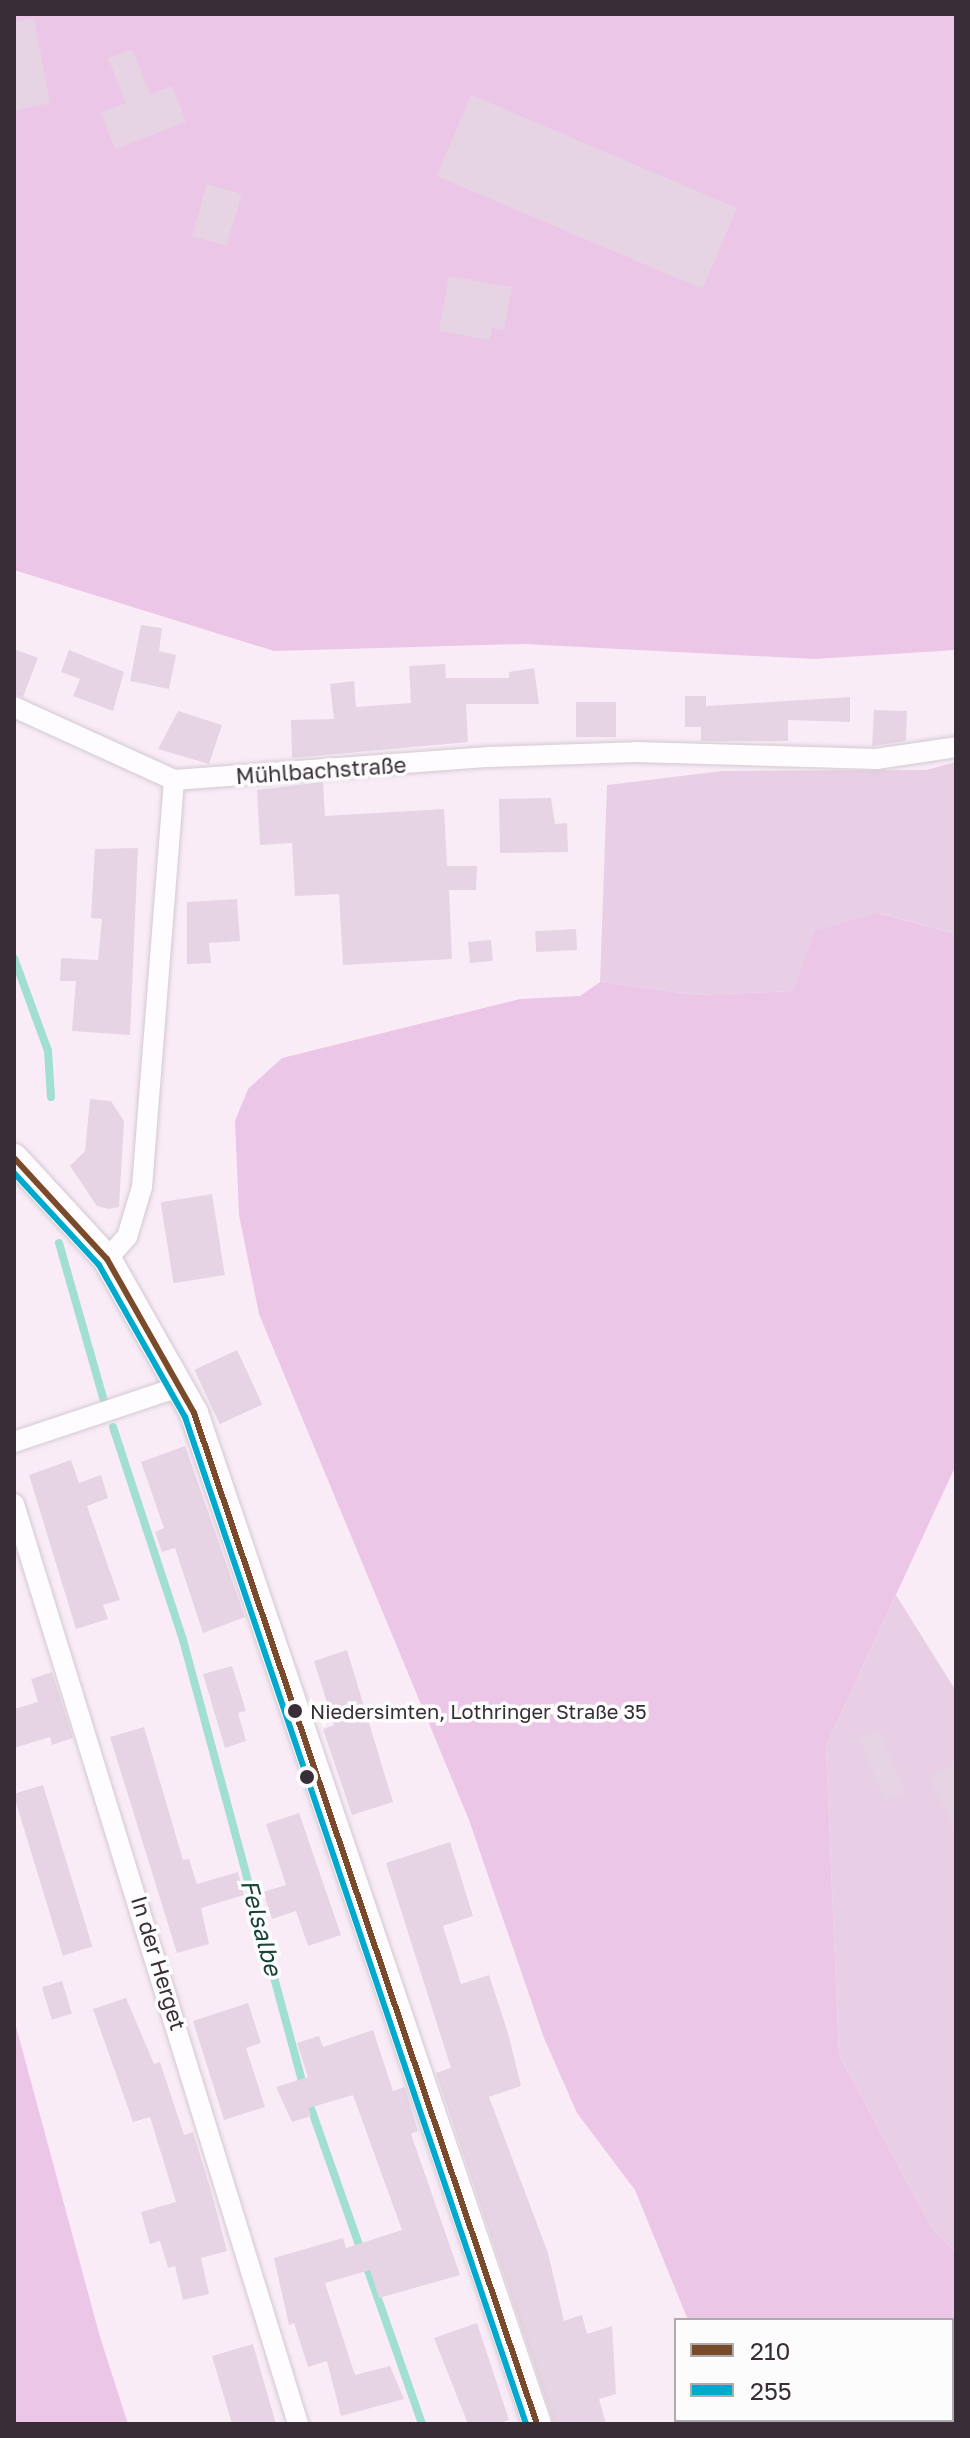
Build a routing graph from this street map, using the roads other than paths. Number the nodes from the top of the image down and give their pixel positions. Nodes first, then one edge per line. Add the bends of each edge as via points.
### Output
1 (14, 707) edge
2 (956, 747) edge
3 (174, 780) junction
4 (14, 1158) edge
5 (107, 1259) junction
6 (181, 1386) junction
7 (14, 1442) edge
8 (14, 1504) edge
9 (298, 2424) edge
10 (537, 2424) edge

1 - 3 street
2 - 3 street, Mühlbachstraße via 876,759 636,752 489,757
3 - 5 street via 142,1187 127,1237
4 - 5 main road
5 - 6 main road
6 - 7 street
6 - 10 main road via 236,1524
8 - 9 street, In der Herget

